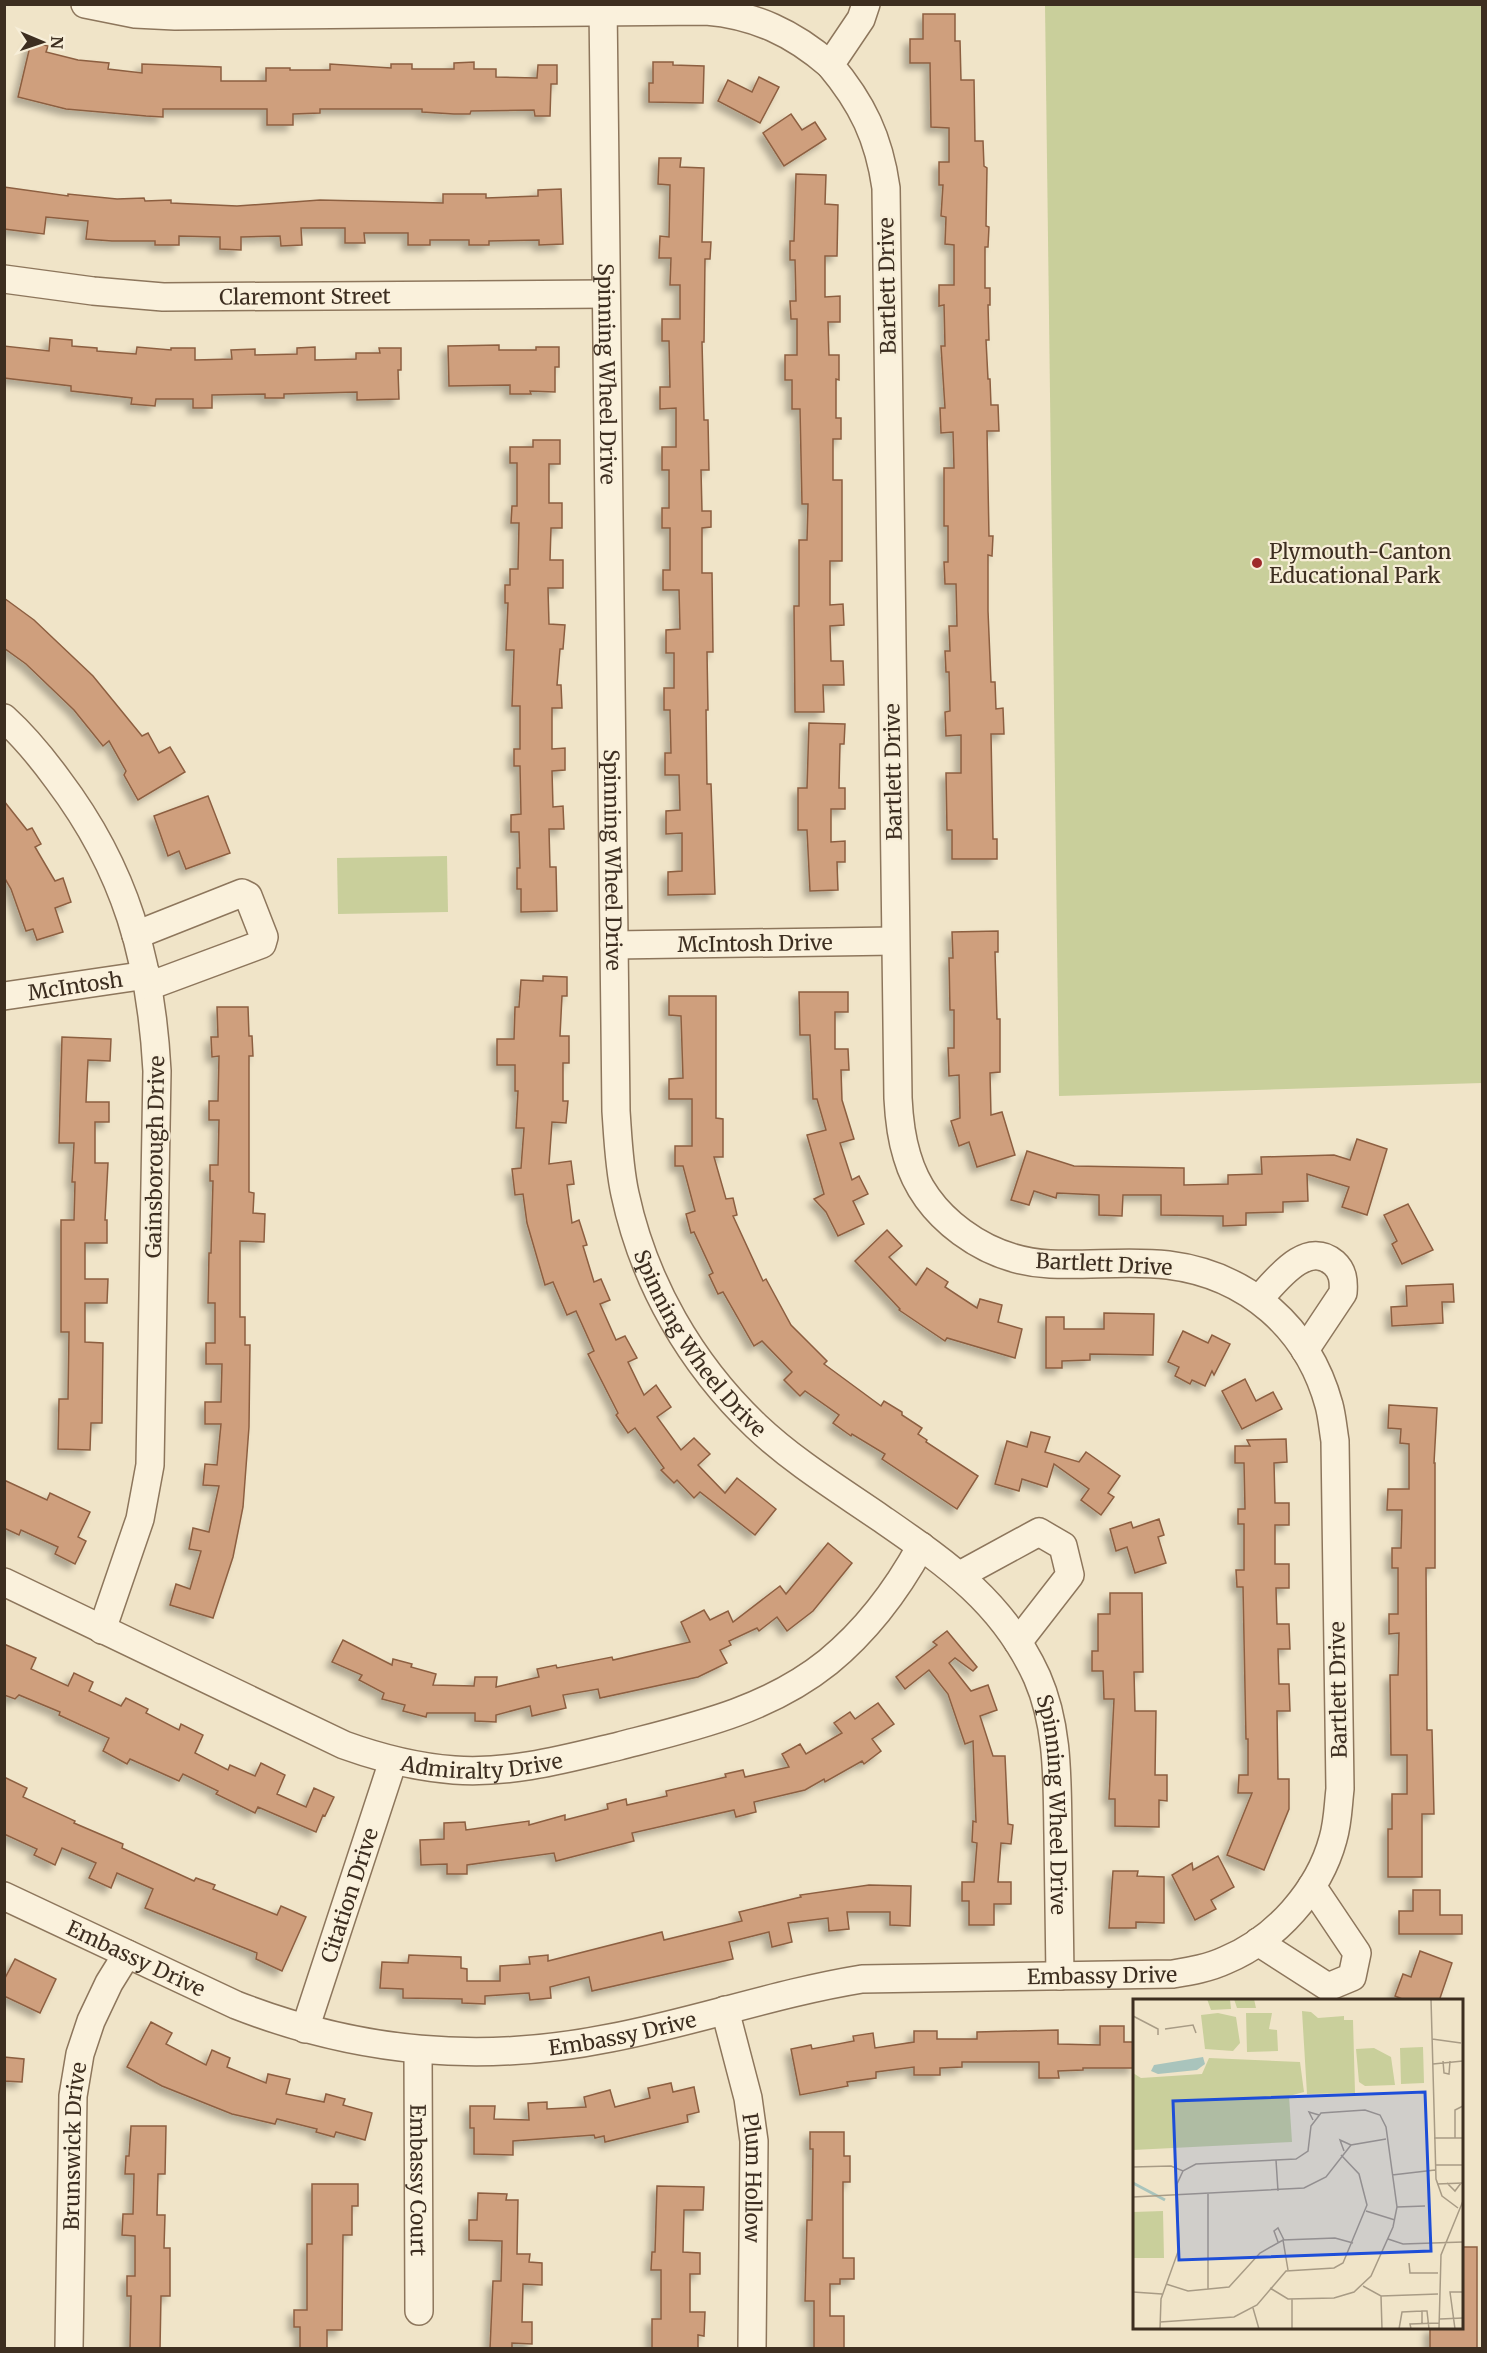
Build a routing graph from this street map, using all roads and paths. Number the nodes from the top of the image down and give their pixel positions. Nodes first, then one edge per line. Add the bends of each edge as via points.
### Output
1 (85, 4) edge
2 (866, 4) edge
3 (603, 8) edge
4 (830, 65) junction
5 (4, 279) edge
6 (606, 294) junction
7 (4, 718) edge
8 (136, 934) junction
9 (895, 941) junction
10 (614, 945) junction
11 (148, 980) junction
12 (4, 996) edge
13 (1259, 1299) junction
14 (1305, 1350) junction
15 (921, 1546) junction
16 (960, 1575) junction
17 (4, 1582) edge
18 (102, 1630) junction
19 (1018, 1642) junction
20 (393, 1761) junction
21 (1312, 1886) junction
22 (4, 1896) edge
23 (1283, 1921) joint
24 (1258, 1942) junction
25 (127, 1954) junction
26 (1060, 1976) junction
27 (725, 2010) junction
28 (305, 2029) junction
29 (418, 2050) junction
30 (419, 2311) dead end
31 (69, 2349) edge
32 (752, 2349) edge

1 - 3 street, Bartlett Drive via 135,14 175,16
2 - 4 street via 861,19
3 - 4 street, Bartlett Drive via 706,11 746,17 789,34
3 - 6 street, Spinning Wheel Drive
4 - 9 street, Bartlett Drive via 866,116 879,150 886,188
5 - 6 street, Claremont Street via 163,297
6 - 10 street, Spinning Wheel Drive
7 - 8 street, Gainsborough Drive via 40,756 94,832 122,891
8 - 11 street, Gainsborough Drive
8 - 11 street, McIntosh via 242,893 248,896 264,938 262,945
9 - 10 street, McIntosh Drive
9 - 13 street, Bartlett Drive via 900,1128 915,1176 944,1216 978,1243 1018,1259 1049,1264 1168,1265 1209,1273
10 - 15 street, Spinning Wheel Drive via 620,1163 636,1235 663,1302 708,1373 757,1427
11 - 12 street, McIntosh
11 - 18 street, Gainsborough Drive via 157,1071 150,1465 140,1519
13 - 14 street, Bartlett Drive via 1284,1322
13 - 14 street via 1302,1259 1312,1255 1335,1264 1344,1281 1343,1293
14 - 21 street, Bartlett Drive via 1330,1406 1335,1441 1340,1789 1333,1840
15 - 16 street, Spinning Wheel Drive
15 - 20 street, Admiralty Drive via 891,1596 848,1644 804,1679 746,1710 710,1723 529,1767 455,1770
16 - 19 street, Spinning Wheel Drive via 998,1614
16 - 19 street via 1039,1532 1063,1546 1070,1575
17 - 18 street, Admiralty Drive
18 - 20 street, Admiralty Drive via 344,1745
19 - 26 street, Spinning Wheel Drive via 1045,1698 1057,1760
20 - 28 street, Citation Drive
21 - 23 street, Bartlett Drive
21 - 24 street via 1357,1953 1352,1977 1328,1987
22 - 25 street, Embassy Drive
23 - 24 street, Embassy Drive
24 - 26 street, Embassy Drive via 1225,1961 1173,1974
25 - 28 street, Embassy Drive via 236,2006
25 - 31 street, Brunswick Drive via 91,2022 80,2054 73,2096
26 - 27 street, Embassy Drive via 862,1979
27 - 29 street, Embassy Drive via 611,2038 542,2050
27 - 32 street, Plum Hollow via 748,2098 754,2141
28 - 29 street, Embassy Drive
29 - 30 street, Embassy Court

